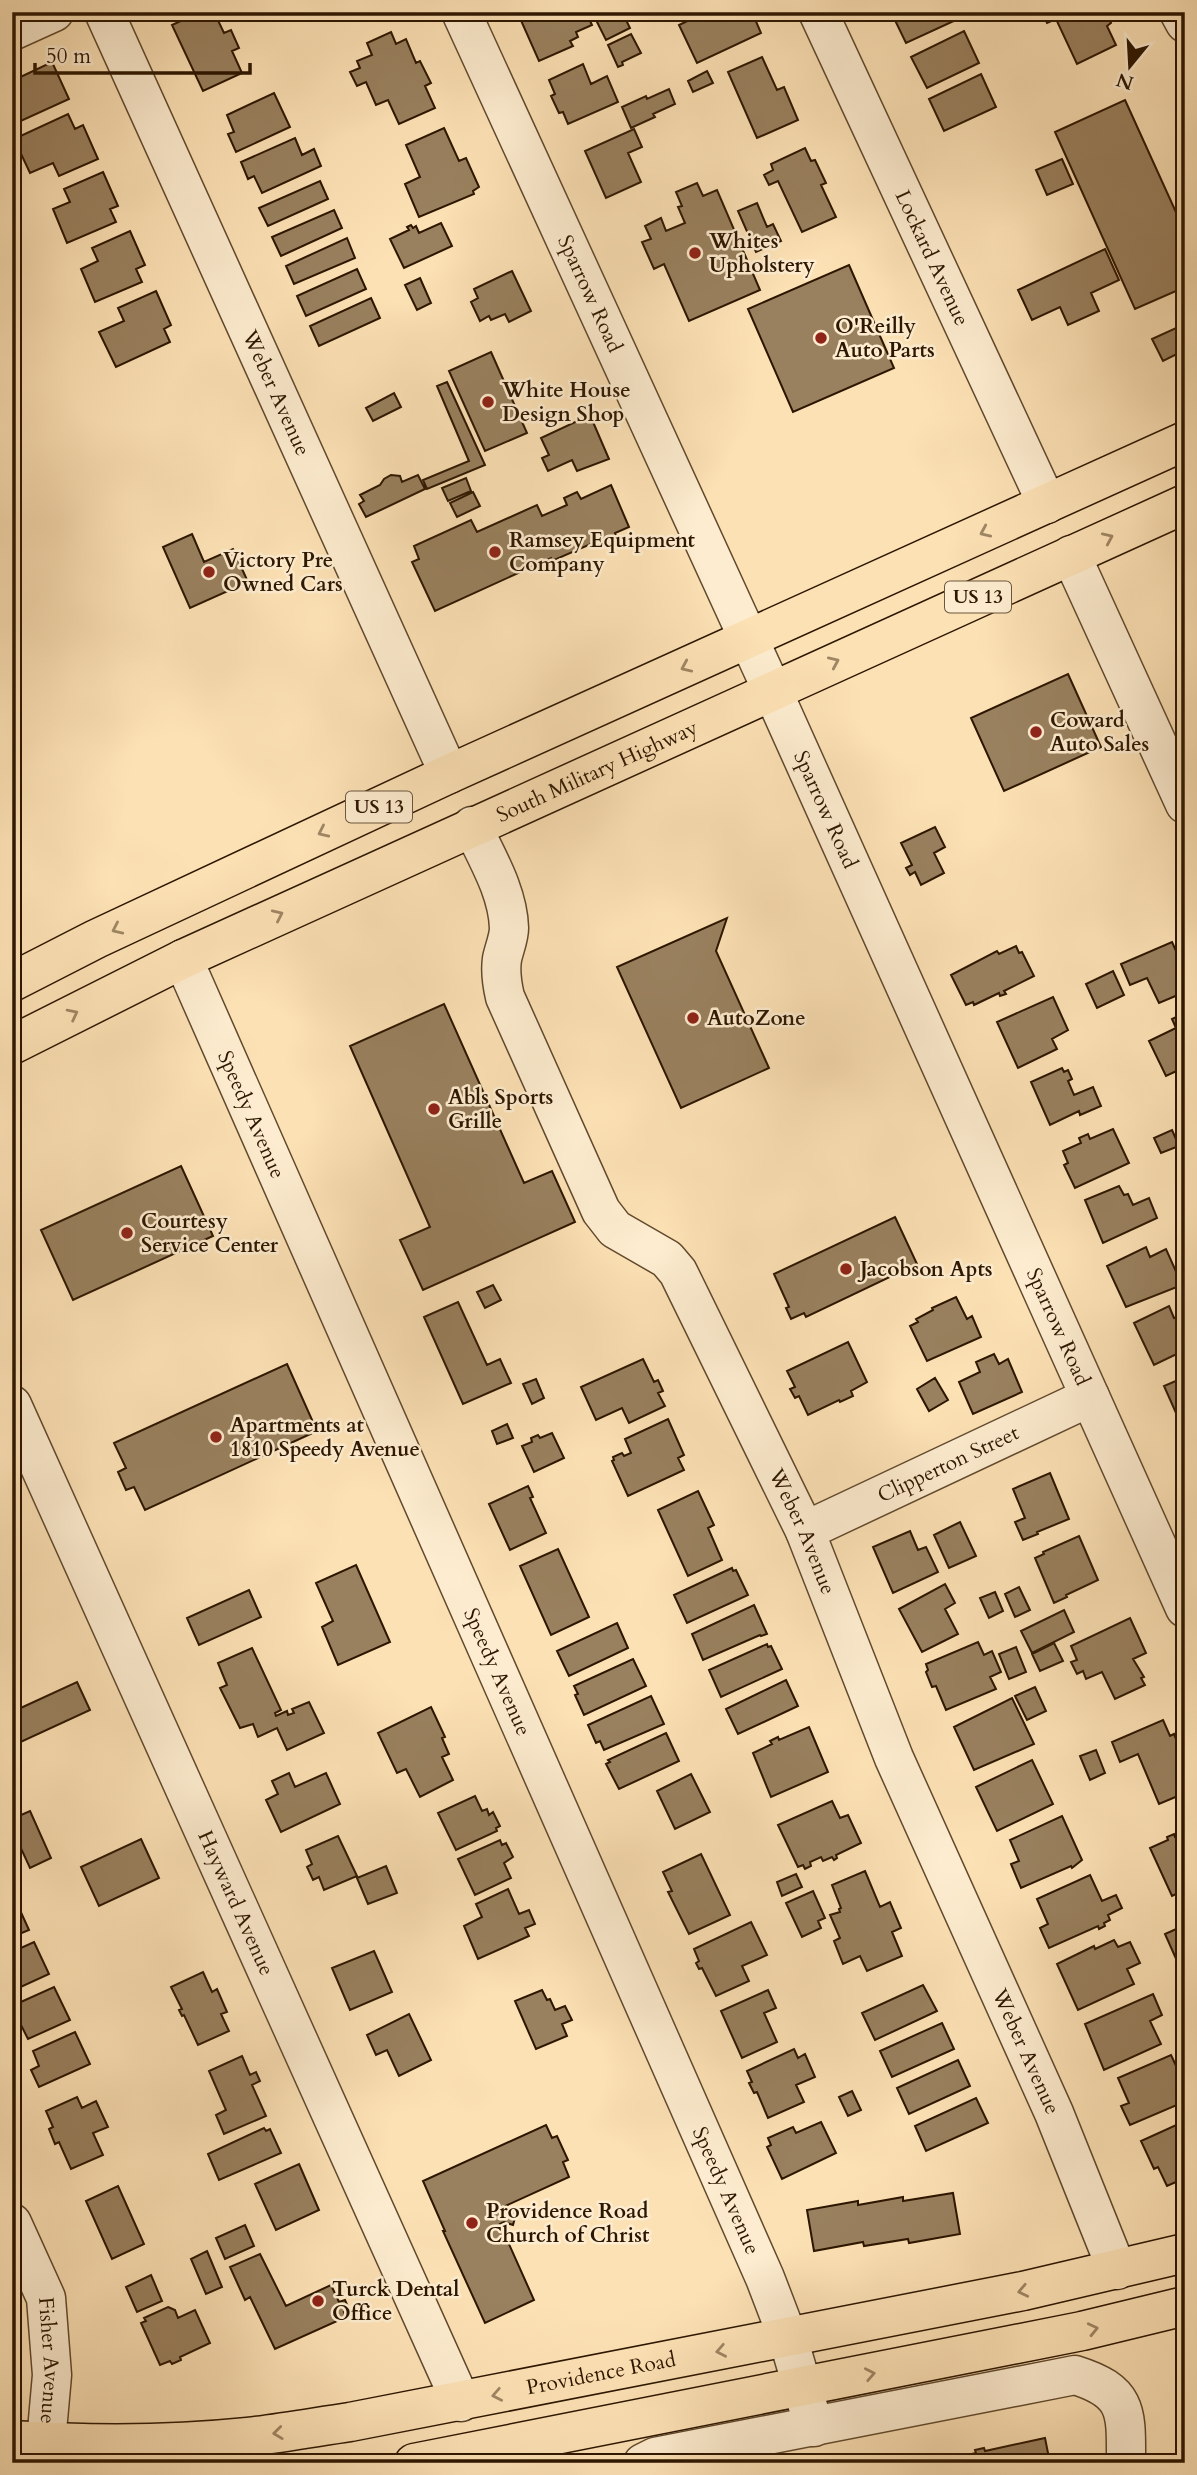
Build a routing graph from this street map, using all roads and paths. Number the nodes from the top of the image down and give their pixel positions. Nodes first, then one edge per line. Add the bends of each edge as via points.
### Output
1 (54, 12) edge
2 (104, 12) edge
3 (461, 12) edge
4 (818, 12) edge
5 (1180, 12) edge
6 (1185, 23) edge
7 (12, 31) edge
8 (1185, 441) edge
9 (1185, 503) edge
10 (1047, 504) junction
11 (1070, 555) junction
12 (749, 639) junction
13 (772, 690) junction
14 (449, 774) junction
15 (1185, 804) edge
16 (472, 826) junction
17 (183, 959) junction
18 (12, 982) edge
19 (12, 1045) edge
20 (1090, 1397) junction
21 (12, 1405) edge
22 (805, 1531) junction
23 (1185, 1608) edge
24 (12, 2223) edge
25 (1185, 2252) edge
26 (1117, 2270) junction
27 (1185, 2306) edge
28 (788, 2337) junction
29 (803, 2387) junction
30 (461, 2402) junction
31 (814, 2427) junction
32 (33, 2448) edge
33 (414, 2463) edge
34 (643, 2463) edge
35 (1126, 2463) edge

1 - 7 street
2 - 14 street, Weber Avenue
3 - 12 street, Sparrow Road
4 - 10 street, Lockard Avenue
5 - 6 street
8 - 10 main road, US 13
11 -> 9 main road, South Military Highway / US 13
10 -> 12 main road, US 13
13 -> 11 main road, South Military Highway / US 13
11 - 15 street
12 - 13 street, Sparrow Road
12 -> 14 main road, US 13
13 - 16 main road, South Military Highway / US 13
13 - 20 street, Sparrow Road
14 -> 18 main road, US 13
17 -> 16 main road, South Military Highway / US 13
16 - 22 street, Weber Avenue via 499,881 508,915 502,970 505,997 601,1212 615,1229 667,1259 678,1272
19 -> 17 main road, South Military Highway / US 13
17 - 28 street, Speedy Avenue
20 - 22 street, Clipperton Street
20 - 23 street, Sparrow Road
21 - 30 street, Hayward Avenue
22 - 26 street, Weber Avenue via 894,1758 1054,2113
24 - 32 street, Fisher Avenue via 46,2298 52,2375
25 - 26 main road, Providence Road
26 -> 28 main road, Providence Road
29 -> 27 main road via 1082,2332
28 - 29 street, Speedy Avenue
28 -> 30 main road, Providence Road
29 - 31 street
29 - 33 main road
30 -> 32 main road, Providence Road via 247,2437
31 - 34 street
31 - 35 street via 1075,2375 1098,2382 1115,2394 1126,2424

